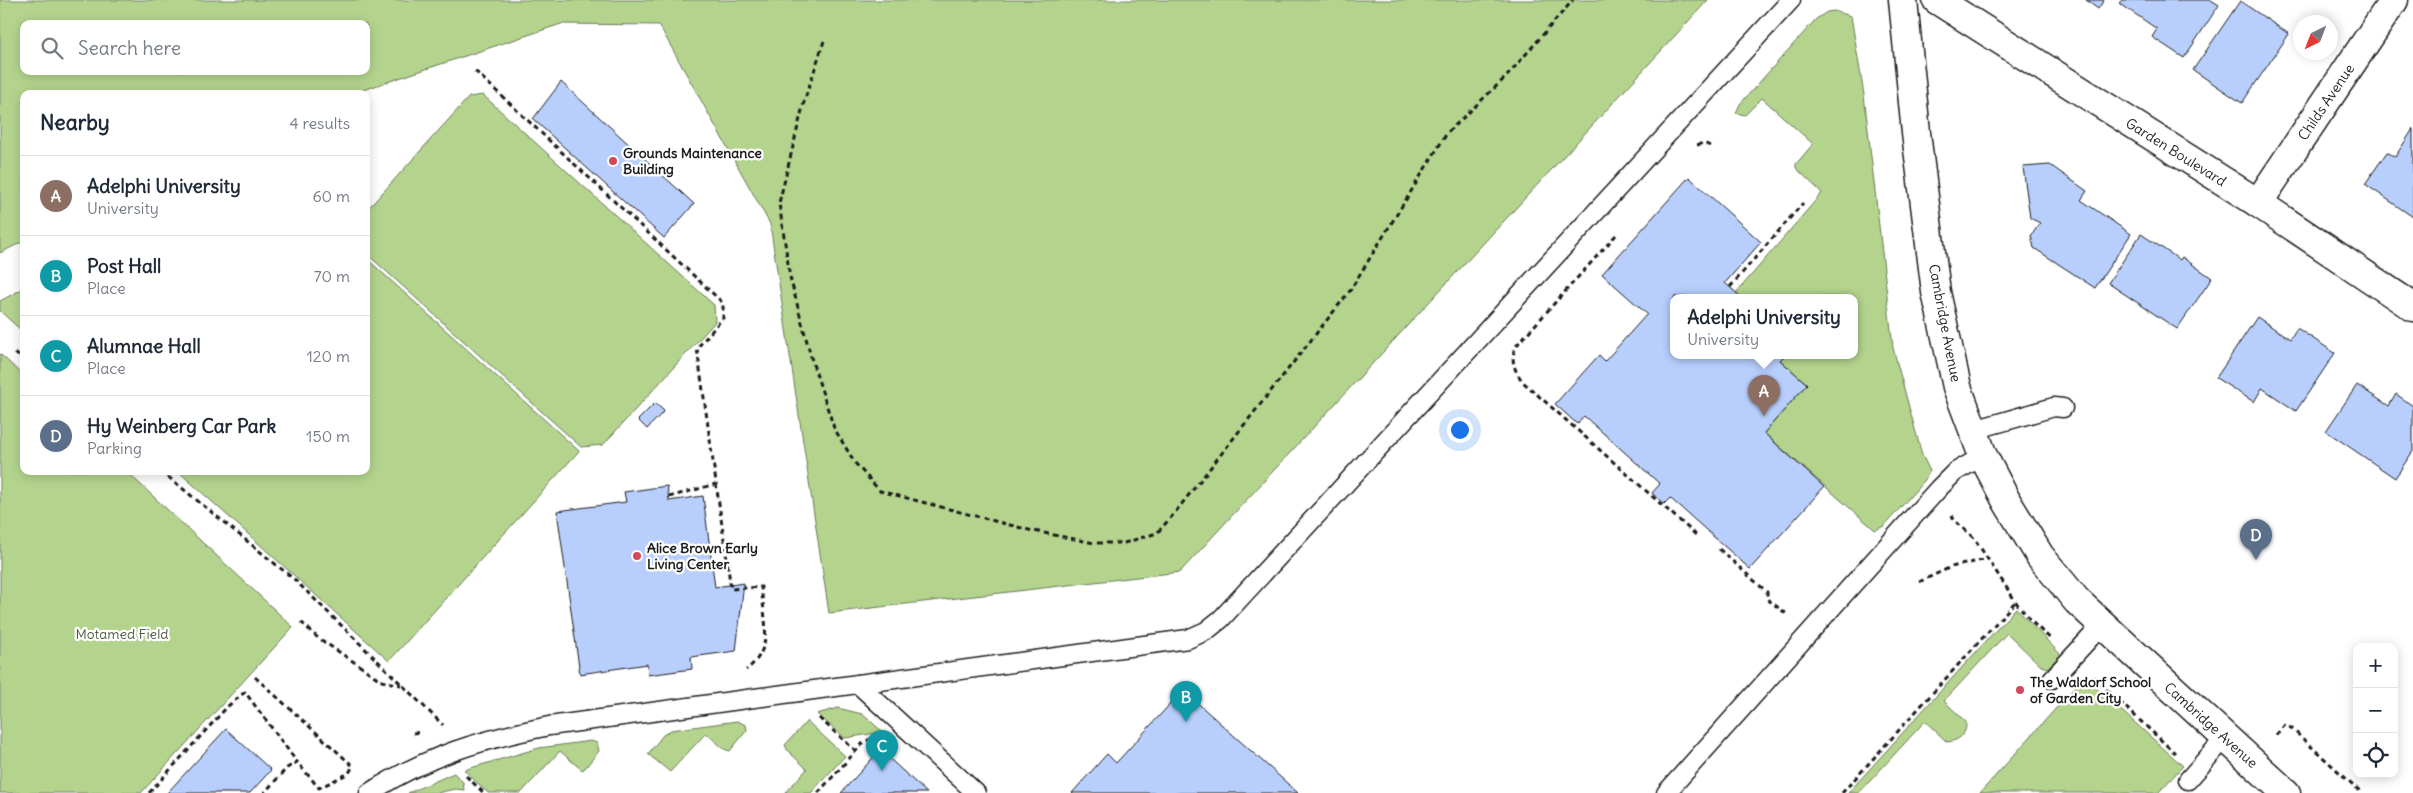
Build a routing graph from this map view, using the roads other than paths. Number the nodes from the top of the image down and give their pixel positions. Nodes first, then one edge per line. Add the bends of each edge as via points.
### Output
1 (1791, 0) edge
2 (1889, 0) edge
3 (1937, 0) edge
4 (2394, 0) edge
5 (1904, 12) edge
6 (2258, 203) junction
7 (2413, 307) edge
8 (2063, 408) dead end
9 (1974, 430) junction
10 (1983, 456) junction
11 (2102, 626) junction
12 (2052, 679) dead end
13 (858, 684) junction
14 (2225, 738) junction
15 (2188, 780) dead end
16 (369, 793) edge
17 (976, 793) edge
18 (1666, 793) edge
19 (2286, 793) edge

1 - 13 lane via 1206,631 1188,638
2 - 5 lane
3 - 6 street, Garden Boulevard
4 - 6 street, Childs Avenue
5 - 9 street, Cambridge Avenue via 1936,292 1957,386
6 - 7 street, Garden Boulevard
8 - 9 lane via 2054,407
9 - 10 street, Cambridge Avenue
10 - 11 street, Cambridge Avenue via 2040,556
10 - 18 lane via 1955,472 1939,488
11 - 12 lane
11 - 14 street, Cambridge Avenue
13 - 16 lane via 515,733 429,759
13 - 17 lane
14 - 15 lane
14 - 19 street, Cambridge Avenue

